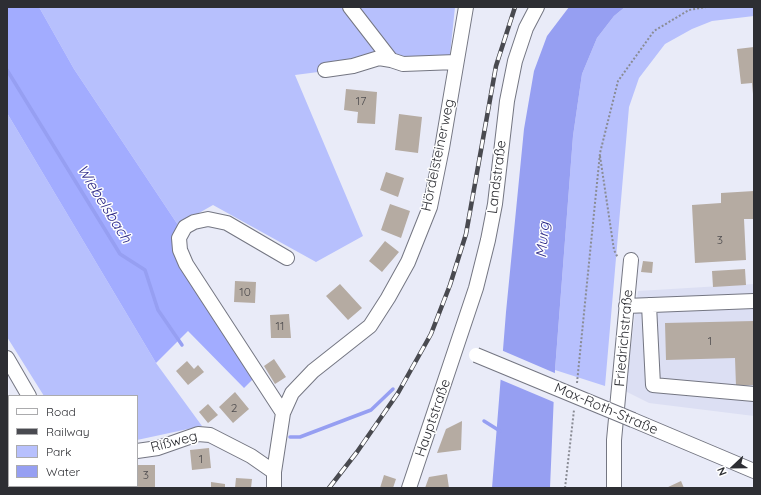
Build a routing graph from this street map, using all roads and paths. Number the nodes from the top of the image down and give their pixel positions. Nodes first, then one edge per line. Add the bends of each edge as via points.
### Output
1 (350, 7) edge
2 (466, 7) edge
3 (537, 7) edge
4 (706, 7) edge
5 (391, 60) junction
6 (456, 62) junction
7 (325, 70) dead end
8 (600, 153) junction
9 (287, 258) dead end
10 (631, 260) dead end
11 (629, 278) junction
12 (754, 301) edge
13 (649, 305) junction
14 (626, 306) junction
15 (457, 348) junction
16 (7, 358) edge
17 (577, 386) dead end
18 (754, 394) edge
19 (28, 395) edge
20 (574, 410) dead end
21 (283, 414) junction
22 (138, 451) edge
23 (754, 471) edge
24 (274, 472) junction
25 (274, 488) edge
26 (409, 488) edge
27 (565, 488) edge
28 (614, 488) edge

1 - 5 street
2 - 6 street, Hördelsteinerweg
3 - 15 street, Landstraße via 526,28 515,61 506,101 495,204 488,240
4 - 8 path via 689,10 654,31 622,75 618,81
5 - 6 street via 403,64
5 - 7 street via 379,58 353,66
6 - 21 street, Hördelsteinerweg via 430,207 408,262 370,326 313,371 292,393
8 - 11 path via 614,250
8 - 17 path
9 - 21 street via 227,223 208,218 185,227 179,238 180,250 186,264
10 - 11 street, Friedrichstraße
11 - 14 street, Friedrichstraße
12 - 13 street
13 - 14 street
13 - 18 street via 653,385
14 - 28 street, Friedrichstraße via 614,440
15 - 23 street, Max-Roth-Straße, bridge
15 - 26 street, Hauptstraße
16 - 19 street
20 - 27 path
21 - 24 street, Hördelsteinerweg
22 - 24 street, Rißweg via 158,448 198,434 210,434 251,456
24 - 25 street, Hördelsteinerweg

